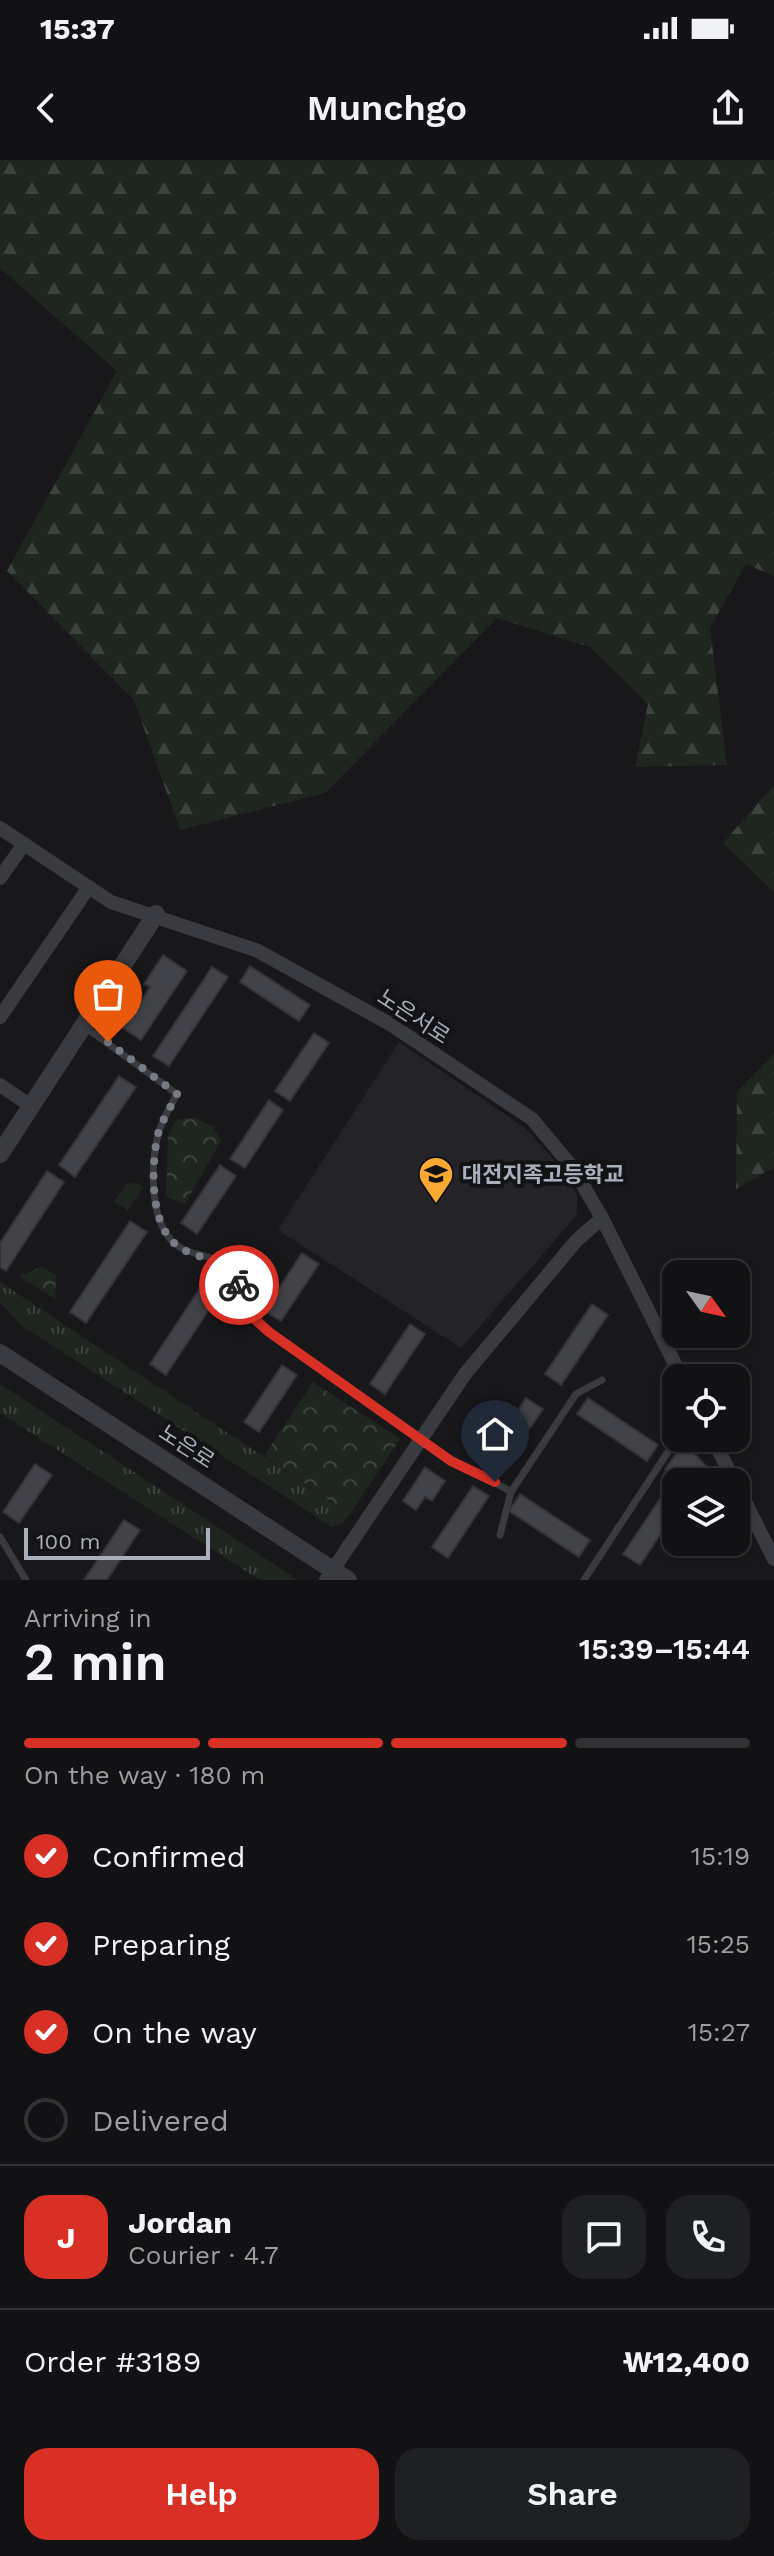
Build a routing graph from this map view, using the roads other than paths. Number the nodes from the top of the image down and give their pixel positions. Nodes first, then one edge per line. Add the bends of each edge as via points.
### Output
1 (0, 828) edge
2 (24, 844) junction
3 (0, 878) edge
4 (89, 887) junction
5 (156, 914) junction
6 (5, 999) edge
7 (0, 1017) edge
8 (84, 1025) junction
9 (0, 1085) edge
10 (31, 1106) junction
11 (0, 1154) edge
12 (602, 1218) junction
13 (0, 1353) edge
14 (675, 1364) edge
15 (602, 1380) dead end
16 (420, 1439) junction
17 (668, 1452) edge
18 (511, 1492) junction
19 (750, 1512) edge
20 (500, 1535) dead end
21 (0, 1537) edge
22 (774, 1559) edge
23 (336, 1577) edge
24 (26, 1580) edge
25 (584, 1580) edge

1 - 2 street, 노은서로
2 - 3 street
2 - 4 street, 노은서로
4 - 5 street, 노은서로 via 111,902
4 - 6 street
5 - 8 street
5 - 12 street, 노은서로 via 268,957 390,1024 532,1119 573,1168
6 - 7 street
8 - 10 street
8 - 16 lane via 177,1094 158,1133 154,1164 157,1208 169,1238 184,1250 229,1268 257,1322
9 - 10 street
10 - 11 street
12 - 14 street, 노은서로
12 - 16 street via 576,1241 465,1374
13 - 23 street, 노은로
15 - 18 lane via 576,1394
16 - 18 lane via 463,1469 479,1471
16 - 23 street
17 - 25 lane
18 - 20 lane
19 - 22 street
21 - 24 lane

